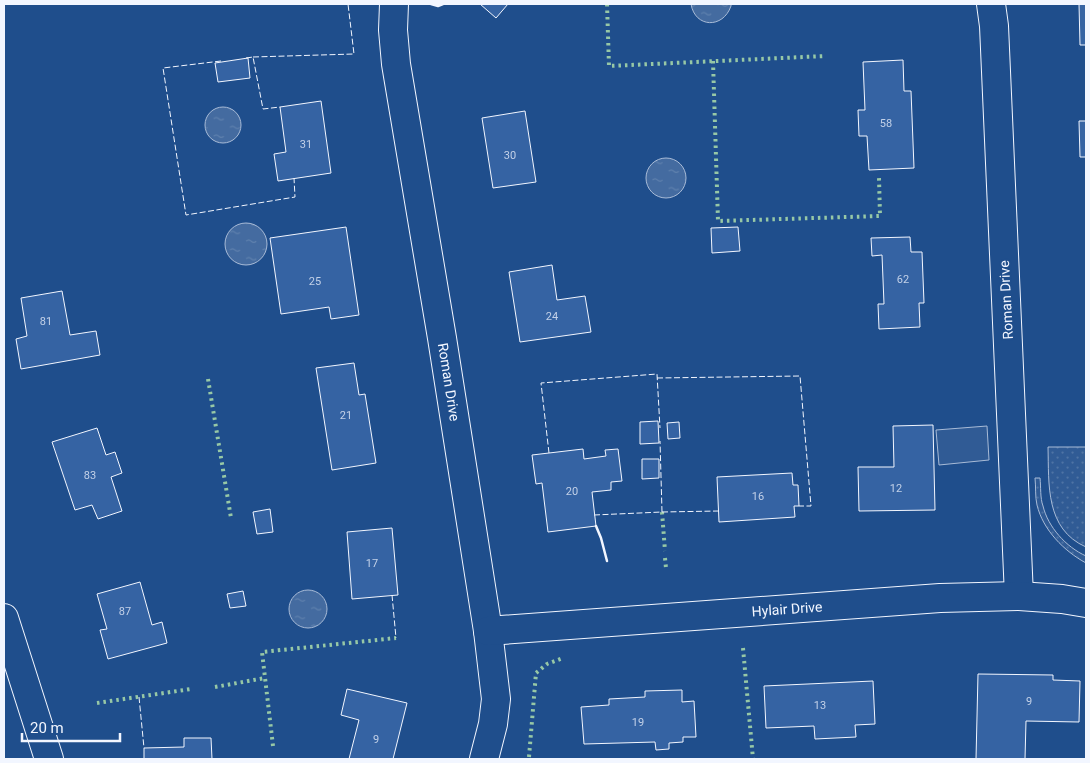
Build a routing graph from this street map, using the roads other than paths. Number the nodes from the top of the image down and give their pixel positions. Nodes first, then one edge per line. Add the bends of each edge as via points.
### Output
1 (394, 4) edge
2 (991, 4) edge
3 (1019, 596) junction
4 (1086, 603) edge
5 (4, 618) edge
6 (488, 631) junction
7 (49, 759) edge
8 (484, 759) edge

1 - 6 street, Roman Drive via 396,64
2 - 3 street, Roman Drive
3 - 4 street, Hylair Drive
3 - 6 street, Hylair Drive via 940,598
5 - 7 street
6 - 8 street, Roman Drive via 496,699

